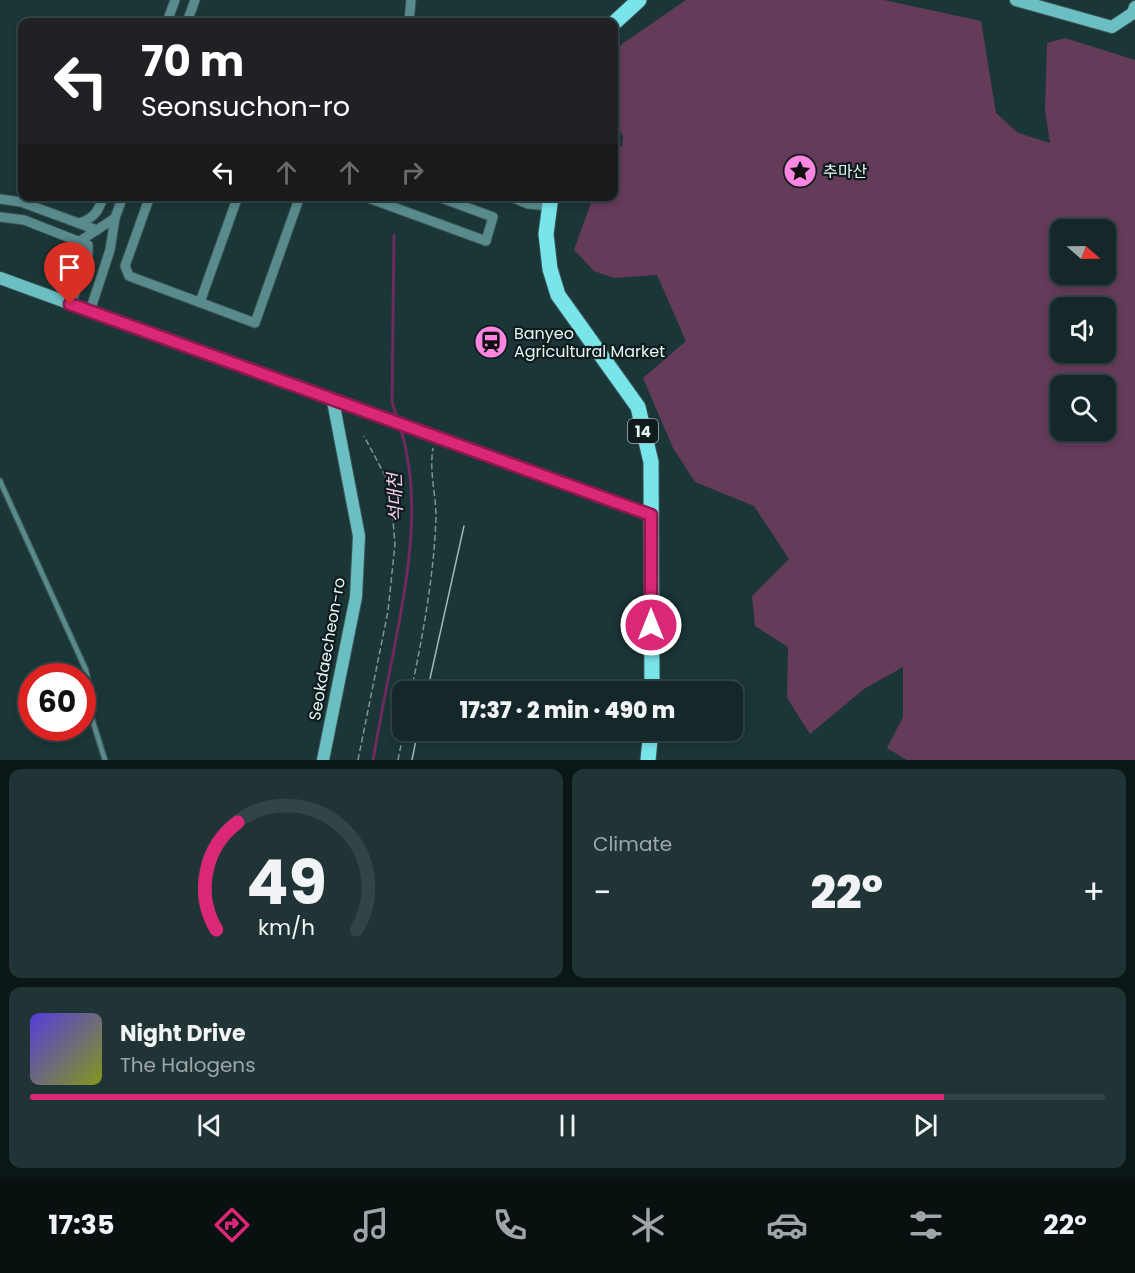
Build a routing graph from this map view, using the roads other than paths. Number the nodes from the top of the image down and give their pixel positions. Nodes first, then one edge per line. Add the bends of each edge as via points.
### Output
1 (175, 0) edge
2 (195, 0) edge
3 (411, 0) edge
4 (639, 0) edge
5 (1016, 0) edge
6 (1135, 7) edge
7 (168, 18) edge
8 (189, 18) edge
9 (409, 18) edge
10 (618, 19) edge
11 (0, 199) edge
12 (102, 201) edge
13 (121, 201) edge
14 (148, 201) edge
15 (236, 201) edge
16 (298, 201) edge
17 (377, 201) edge
18 (450, 201) edge
19 (521, 201) edge
20 (550, 201) edge
21 (0, 217) edge
22 (115, 218) junction
23 (79, 223) dead end
24 (97, 230) junction
25 (80, 241) junction
26 (0, 278) edge
27 (200, 302) junction
28 (70, 304) junction
29 (90, 311) junction
30 (333, 400) junction
31 (0, 481) edge
32 (651, 515) junction
33 (652, 681) edge
34 (650, 741) edge
35 (105, 760) edge
36 (323, 760) edge
37 (648, 760) edge

1 - 7 street
2 - 8 street
3 - 9 street
4 - 10 main road
5 - 6 main road via 1112,27 1133,13
11 - 24 street via 21,202
12 - 23 street via 97,214
13 - 22 street
14 - 27 street via 125,266 129,276
15 - 27 street
16 - 27 street via 255,322
17 - 18 street via 486,241 493,217
19 - 20 street
20 - 32 main road, 14 via 546,234 558,295 638,407 651,462
21 - 25 street via 24,220
22 - 24 street
22 - 29 street via 110,250
24 - 25 street
25 - 28 street via 88,245 88,255
26 - 28 main road
28 - 29 main road
29 - 30 main road
30 - 32 main road
30 - 36 main road, Seokdaecheon-ro via 359,536 356,597
31 - 35 lane via 86,669 88,706
32 - 33 main road, 14
34 - 37 main road

